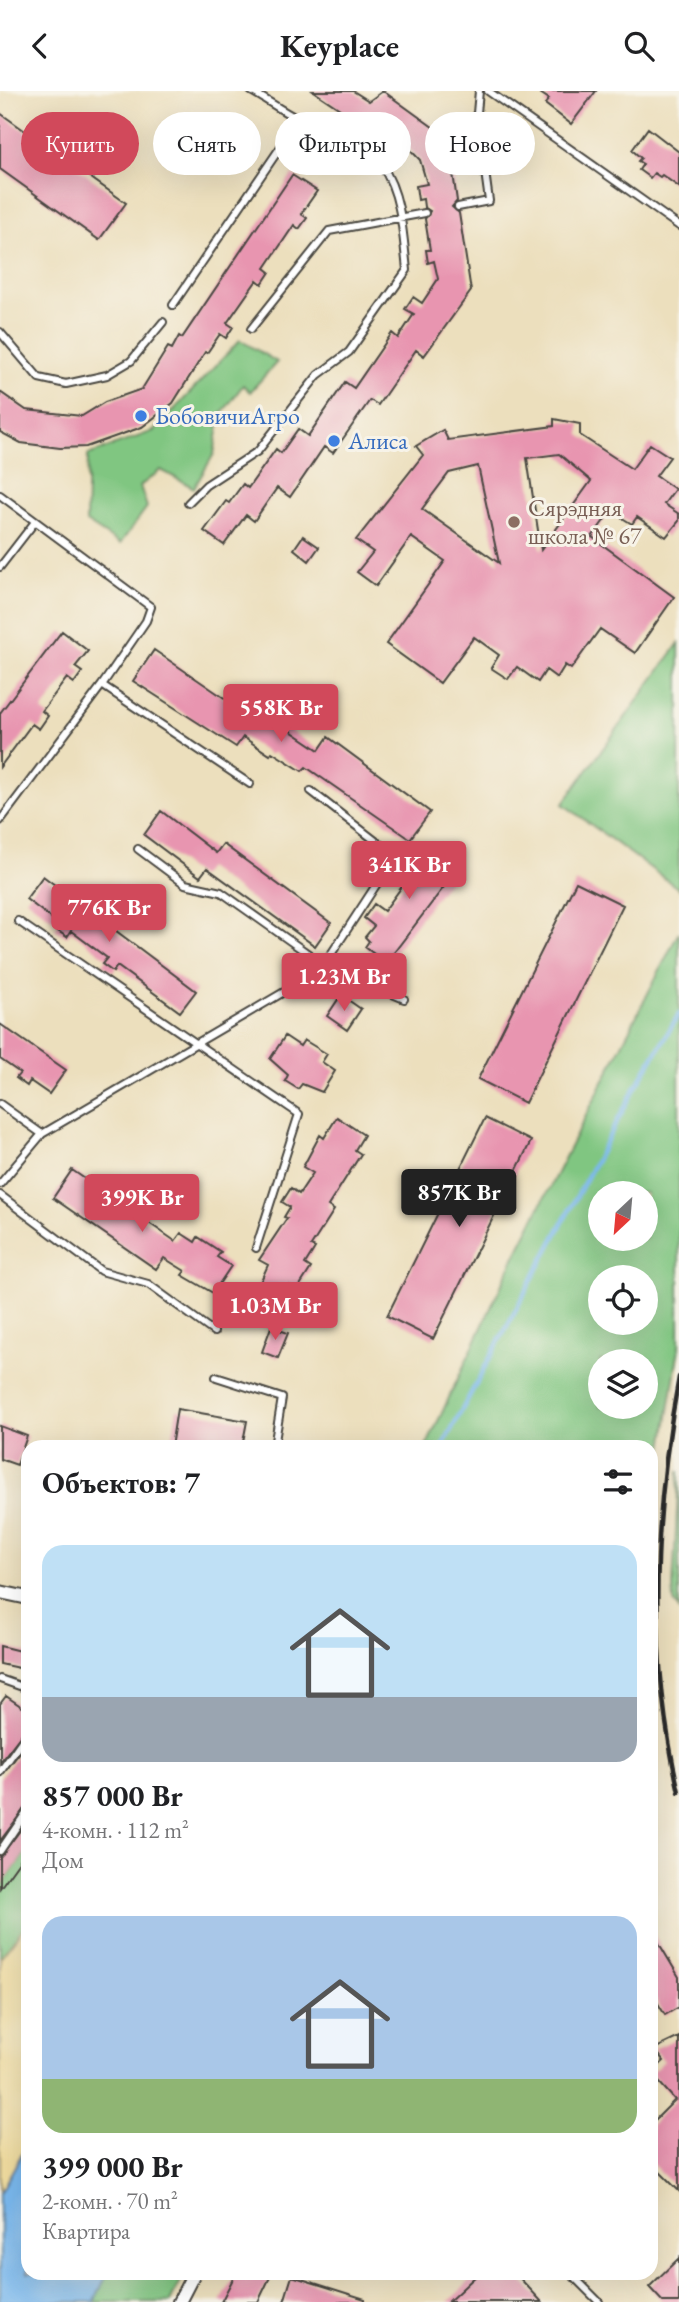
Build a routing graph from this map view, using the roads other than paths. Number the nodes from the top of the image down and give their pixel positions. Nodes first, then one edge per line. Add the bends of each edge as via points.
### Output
1 (251, 91) edge
2 (479, 91) edge
3 (488, 91) edge
4 (498, 94) edge
5 (286, 112) edge
6 (275, 155) edge
7 (387, 175) edge
8 (458, 207) dead end
9 (425, 213) dead end
10 (401, 218) junction
11 (679, 226) edge
12 (173, 305) dead end
13 (163, 322) dead end
14 (251, 329) dead end
15 (0, 332) edge
16 (0, 495) edge
17 (188, 503) dead end
18 (34, 523) junction
19 (0, 567) edge
20 (102, 685) junction
21 (250, 785) dead end
22 (311, 791) dead end
23 (0, 821) edge
24 (138, 849) dead end
25 (18, 921) dead end
26 (324, 964) junction
27 (404, 999) dead end
28 (194, 1045) junction
29 (0, 1104) edge
30 (42, 1135) junction
31 (0, 1184) edge
32 (0, 1195) edge
33 (256, 1248) dead end
34 (214, 1332) dead end
35 (216, 1377) dead end
36 (275, 1440) edge
37 (0, 1592) edge
38 (21, 1596) edge
39 (2, 1680) edge
40 (21, 1687) edge
41 (0, 1688) edge
42 (21, 1742) edge
43 (0, 1772) edge
44 (21, 1820) edge
45 (0, 1851) edge
46 (190, 2280) edge
47 (577, 2280) edge
48 (179, 2302) edge
49 (599, 2302) edge

1 - 5 lane
2 - 8 lane via 477,113 489,201
3 - 4 lane
4 - 11 lane
6 - 12 lane
7 - 10 lane
9 - 10 lane
10 - 14 lane via 329,231
10 - 17 lane via 407,270 349,352 318,375 258,451 206,485
13 - 15 lane via 131,361 107,375 66,384 39,378
16 - 18 lane
18 - 19 lane
18 - 20 lane via 150,607 146,621
20 - 21 lane
20 - 23 lane
22 - 26 lane via 395,856
24 - 26 lane via 185,884 221,893
25 - 28 lane
26 - 27 lane
26 - 28 lane
28 - 30 lane
28 - 33 lane via 299,1114
29 - 30 lane
30 - 31 lane
32 - 34 lane via 101,1271 148,1284
35 - 36 lane via 282,1398
37 - 38 street
39 - 40 lane
39 - 41 lane
42 - 43 lane
44 - 45 lane
46 - 48 street
47 - 49 lane

